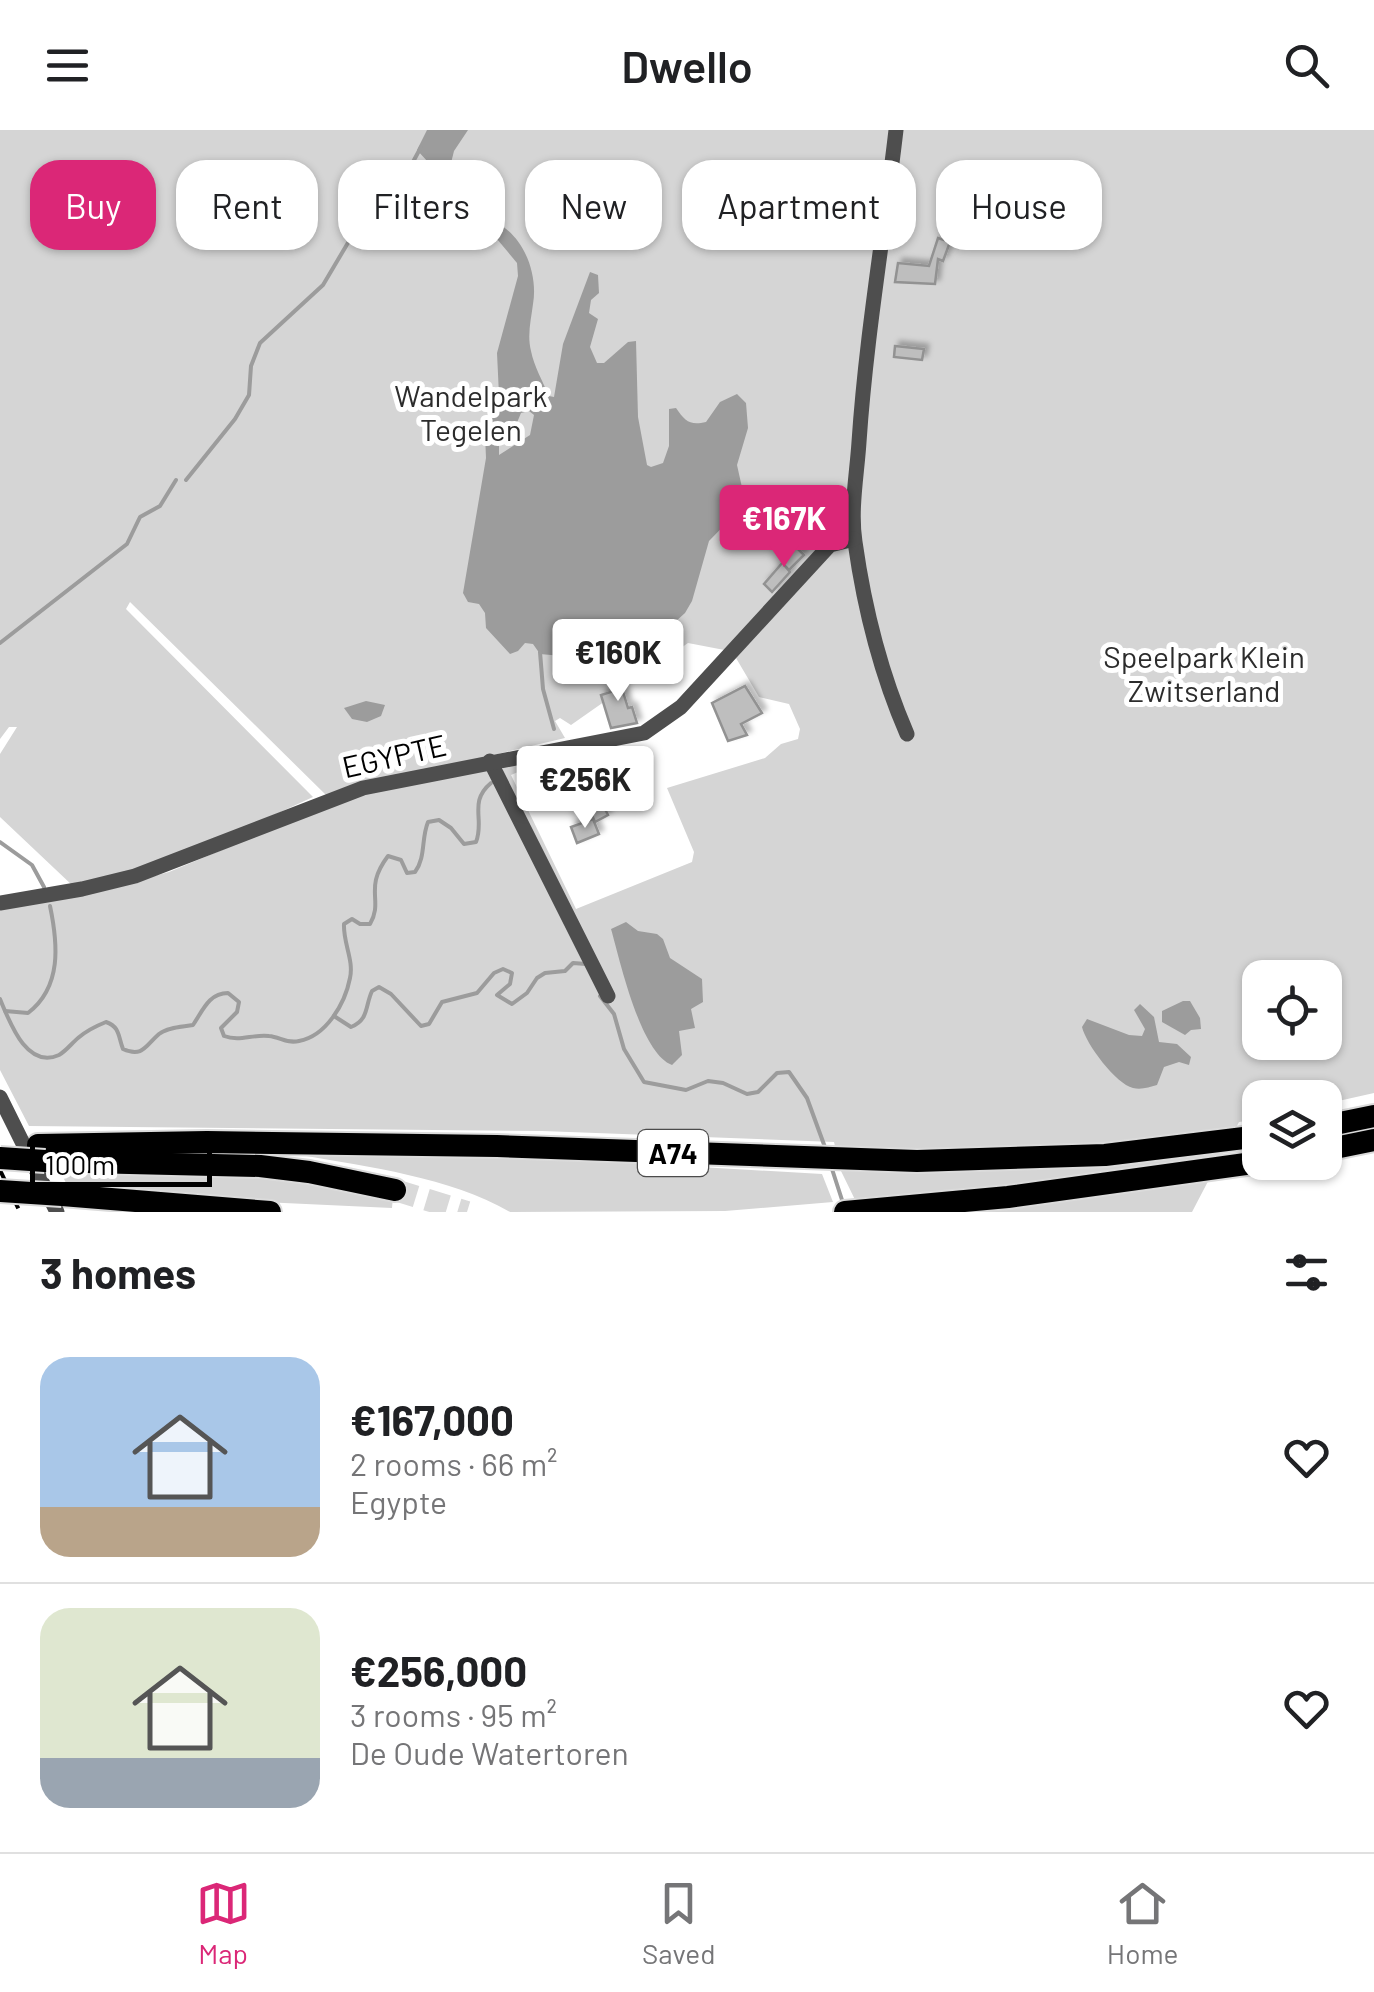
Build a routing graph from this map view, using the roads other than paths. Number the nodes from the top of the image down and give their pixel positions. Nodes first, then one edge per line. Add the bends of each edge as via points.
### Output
1 (896, 130) edge
2 (854, 540) junction
3 (907, 734) dead end
4 (490, 761) junction
5 (0, 903) edge
6 (608, 996) dead end
7 (0, 1098) edge
8 (1374, 1116) edge
9 (1342, 1123) edge
10 (1242, 1138) edge
11 (1374, 1140) edge
12 (1342, 1147) edge
13 (37, 1153) junction
14 (0, 1155) edge
15 (1242, 1165) edge
16 (0, 1190) edge
17 (396, 1190) tunnel mouth
18 (59, 1203) edge
19 (270, 1212) edge
20 (846, 1212) edge

1 - 2 street via 875,273
2 - 3 street via 886,682
2 - 4 street, EGYPTE via 830,545 664,721 614,740
4 - 5 street, EGYPTE via 341,794 135,876
4 - 6 street
7 - 13 street
8 - 9 highway
10 - 13 highway, A74 via 1105,1155 875,1161 442,1144 207,1142
11 - 12 highway
13 - 14 highway, bridge
13 - 17 highway via 260,1166
13 - 18 street
15 - 20 highway
16 - 18 highway, bridge
18 - 19 highway

